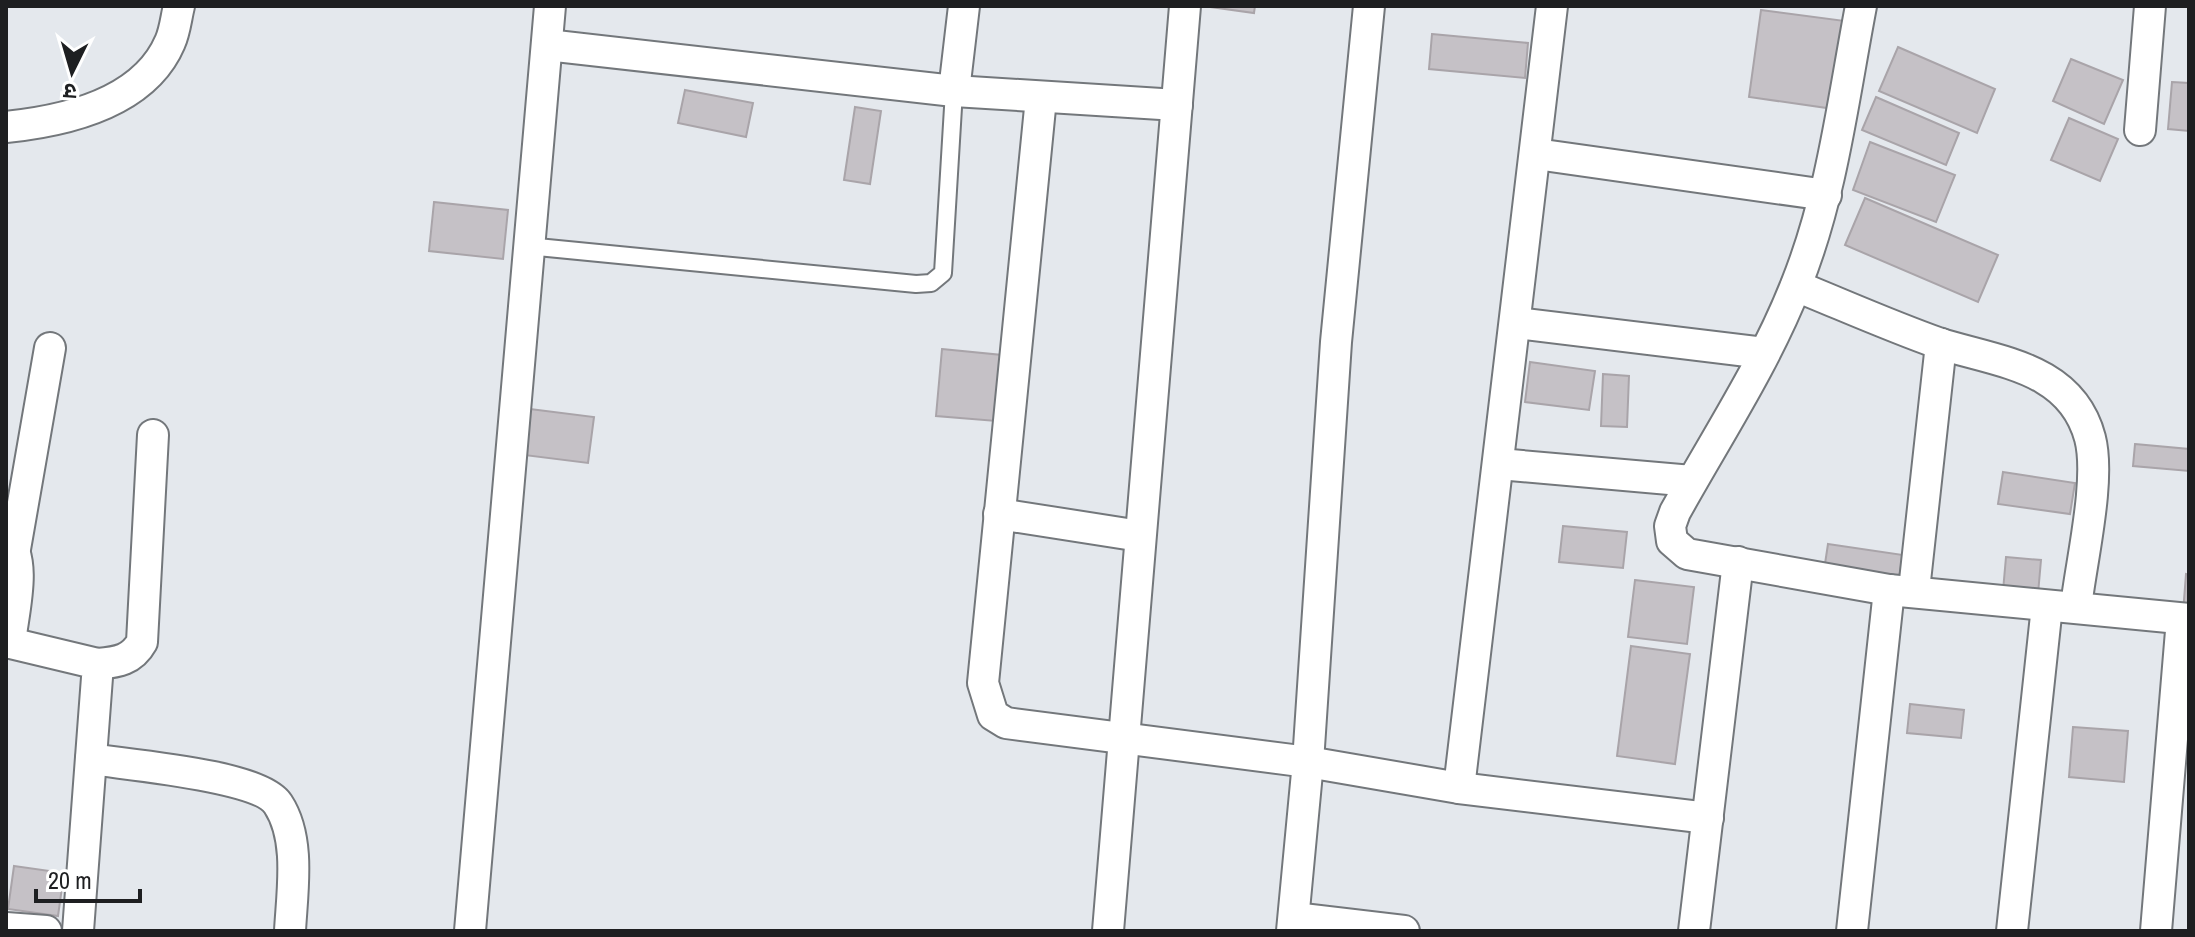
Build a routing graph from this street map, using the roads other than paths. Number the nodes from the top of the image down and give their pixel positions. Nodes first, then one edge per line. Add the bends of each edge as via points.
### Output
1 (179, 6) edge
2 (550, 6) edge
3 (964, 6) edge
4 (1185, 6) edge
5 (1369, 6) edge
6 (1552, 6) edge
7 (1861, 6) edge
8 (2150, 6) edge
9 (547, 45) junction
10 (954, 91) junction
11 (1041, 98) junction
12 (1177, 105) junction
13 (6, 127) edge
14 (2140, 130) dead end
15 (1536, 154) junction
16 (1826, 195) junction
17 (527, 246) junction
18 (1796, 286) junction
19 (1517, 323) junction
20 (1941, 344) junction
21 (50, 348) dead end
22 (1764, 353) junction
23 (153, 435) dead end
24 (1499, 464) junction
25 (1692, 481) junction
26 (999, 514) junction
27 (1140, 536) junction
28 (11, 543) edge
29 (1738, 562) junction
30 (1902, 590) junction
31 (2061, 607) junction
32 (2186, 619) edge
33 (8, 642) edge
34 (98, 664) junction
35 (1123, 736) junction
36 (91, 759) junction
37 (1308, 762) junction
38 (1459, 788) junction
39 (1708, 818) junction
40 (1293, 924) edge
41 (6, 928) edge
42 (46, 931) edge
43 (78, 931) edge
44 (290, 931) edge
45 (470, 931) edge
46 (1108, 931) edge
47 (1404, 931) edge
48 (1694, 931) edge
49 (1852, 931) edge
50 (2012, 931) edge
51 (2156, 931) edge

1 - 13 street via 170,43 148,76 116,97 55,122
2 - 9 street
3 - 10 street
4 - 12 street
5 - 37 street via 1336,342
6 - 15 street
7 - 16 street
8 - 14 street
9 - 10 street
9 - 17 street
10 - 11 street
10 - 17 lane via 943,273 931,283
11 - 12 street
11 - 26 street
12 - 27 street
15 - 16 street
15 - 19 street
16 - 18 street
17 - 45 street
18 - 20 street
18 - 22 street
19 - 22 street
19 - 24 street
20 - 30 street
20 - 31 street via 2006,360 2061,388 2090,437 2093,470
21 - 28 street
22 - 25 street
23 - 34 street via 142,642 120,661
24 - 25 street
24 - 38 street
25 - 29 street via 1670,526 1672,541 1687,554
26 - 27 street
26 - 35 street via 983,683 993,715 1006,723
27 - 35 street
28 - 33 street
29 - 30 street
29 - 39 street
30 - 31 street
30 - 49 street
31 - 32 street
31 - 50 street
32 - 51 street
33 - 34 street
34 - 36 street
35 - 37 street
35 - 46 street
36 - 43 street
36 - 44 street via 237,781 278,803 293,871
37 - 38 street
37 - 40 street
38 - 39 street
39 - 48 street
40 - 47 street
41 - 42 street

